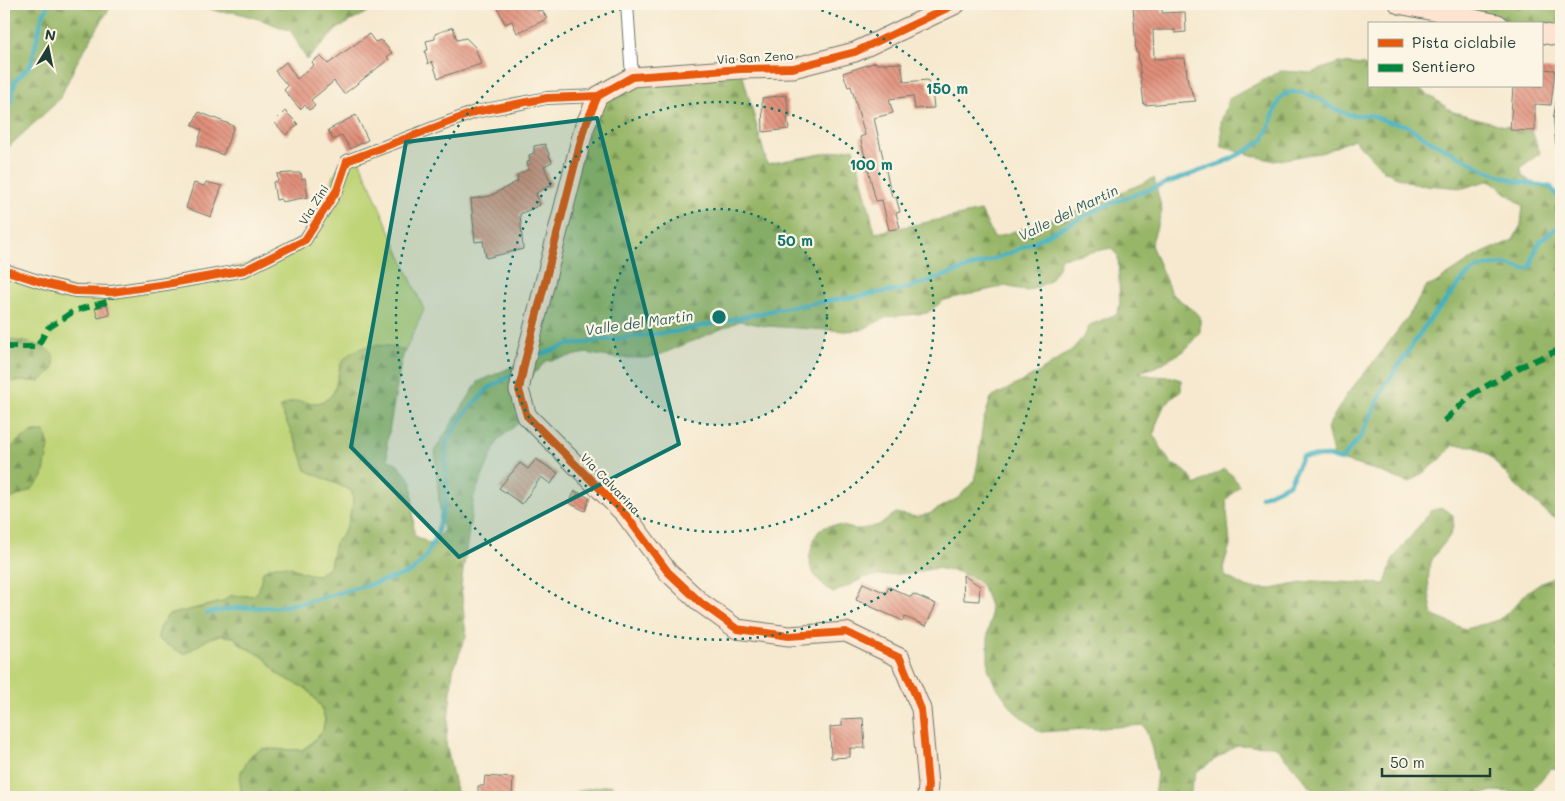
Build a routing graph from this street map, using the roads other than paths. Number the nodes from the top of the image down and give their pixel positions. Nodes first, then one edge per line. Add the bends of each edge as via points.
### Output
1 (627, 4) edge
2 (956, 4) edge
3 (1399, 4) edge
4 (1488, 22) edge
5 (1542, 33) edge
6 (1561, 37) edge
7 (632, 77) junction
8 (1561, 92) edge
9 (598, 96) junction
10 (1561, 145) edge
11 (4, 270) edge
12 (927, 797) edge

1 - 7 street
2 - 7 street, Via San Zeno via 855,52 793,68
3 - 4 street
5 - 6 street
7 - 9 street
8 - 10 lane via 1557,118
9 - 11 street, Via Zini via 547,98 475,112 347,161 337,190 304,240 244,270 112,292 75,291
9 - 12 street, Via Calvarina via 584,128 525,361 519,390 527,416 625,514 668,572 701,604 737,629 788,636 846,632 900,658 921,709

